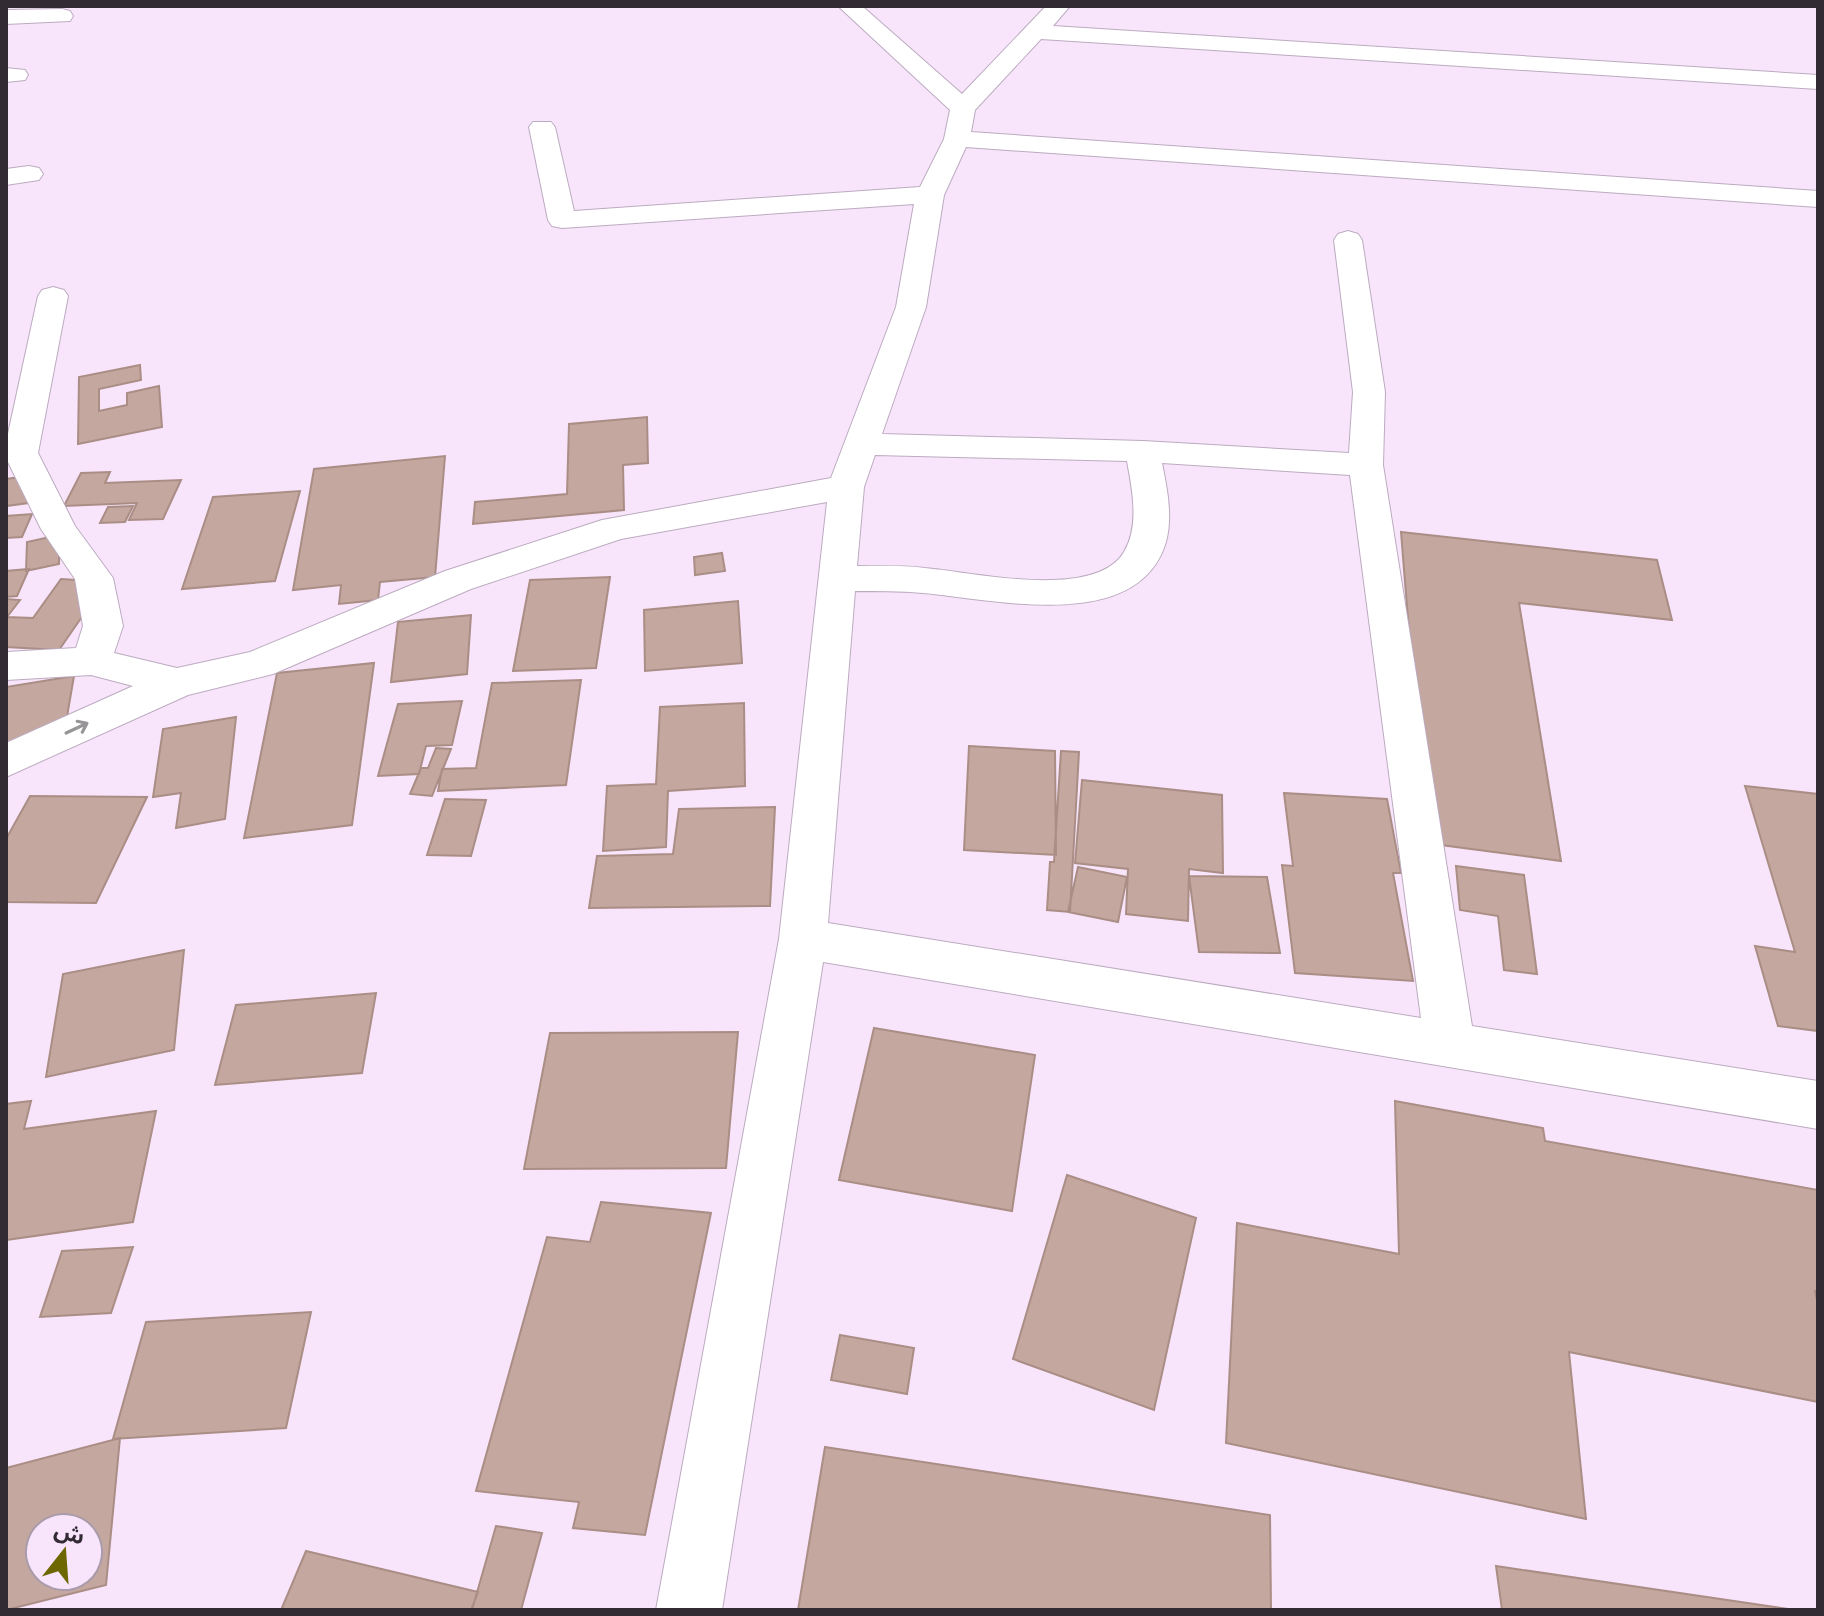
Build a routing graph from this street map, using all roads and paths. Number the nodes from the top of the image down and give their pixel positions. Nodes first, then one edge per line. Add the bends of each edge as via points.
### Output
1 (849, 6) edge
2 (62, 16) dead end
3 (6, 17) edge
4 (1048, 19) edge
5 (1818, 82) edge
6 (960, 123) junction
7 (542, 127) dead end
8 (930, 195) junction
9 (1818, 199) edge
10 (1348, 240) dead end
11 (53, 296) dead end
12 (861, 444) junction
13 (1143, 451) junction
14 (1366, 465) junction
15 (846, 487) junction
16 (838, 578) junction
17 (91, 661) junction
18 (6, 666) edge
19 (177, 683) junction
20 (6, 761) edge
21 (803, 939) junction
22 (1450, 1047) junction
23 (1818, 1105) edge
24 (689, 1610) edge

1 - 6 street
2 - 3 street
4 - 5 street
4 - 6 street
6 - 8 street
6 - 9 street
7 - 8 street via 562,220
8 - 12 street via 911,307
10 - 14 street via 1369,392
11 - 17 street via 21,453 59,529 94,578 103,626
12 - 13 street
12 - 15 street
13 - 14 street
13 - 16 street via 1153,515 1132,568 1105,584 1020,594 923,580
14 - 22 street
15 - 16 street
15 - 19 street via 615,528 458,580 259,664
16 - 21 street
17 - 18 street
17 - 19 street
20 -> 19 street
21 - 22 street
21 - 24 street
22 - 23 street

